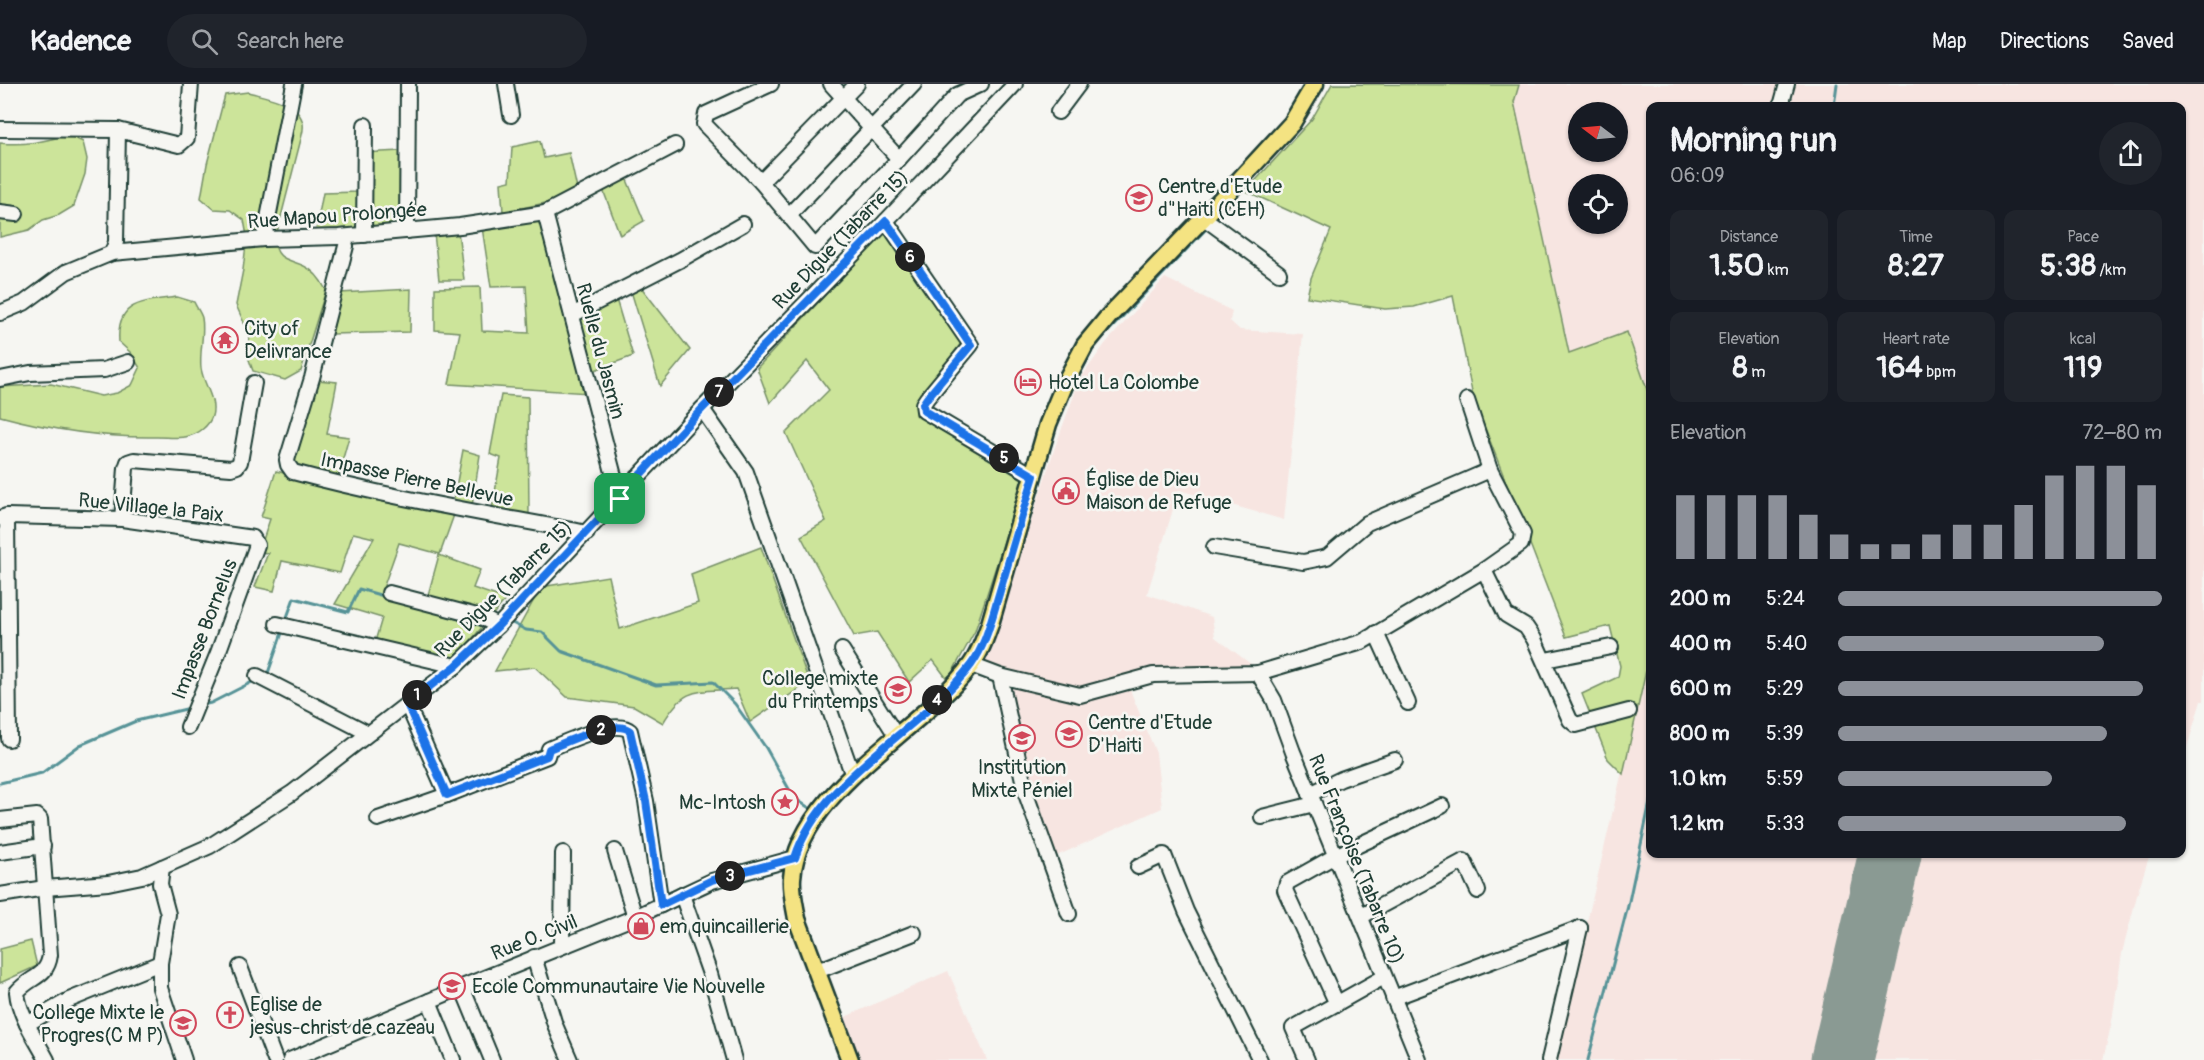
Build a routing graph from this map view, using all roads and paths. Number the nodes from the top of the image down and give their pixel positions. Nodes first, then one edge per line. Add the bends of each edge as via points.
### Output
1 (191, 84) edge
2 (294, 84) edge
3 (408, 84) edge
4 (506, 84) edge
5 (771, 84) edge
6 (831, 84) edge
7 (857, 84) edge
8 (914, 84) edge
9 (947, 84) edge
10 (981, 84) edge
11 (1079, 84) edge
12 (1315, 84) edge
13 (1787, 84) edge
14 (1009, 85) edge
15 (957, 95) junction
16 (844, 98) junction
17 (1782, 102) edge
18 (1058, 112) dead end
19 (511, 115) dead end
20 (365, 125) dead end
21 (871, 128) junction
22 (0, 129) edge
23 (118, 130) junction
24 (675, 145) dead end
25 (899, 159) junction
26 (761, 182) junction
27 (0, 212) edge
28 (545, 213) junction
29 (16, 214) dead end
30 (789, 215) junction
31 (1204, 218) junction
32 (886, 221) junction
33 (742, 224) dead end
34 (406, 231) junction
35 (364, 235) junction
36 (264, 239) junction
37 (346, 246) dead end
38 (112, 253) junction
39 (1279, 273) dead end
40 (0, 313) edge
41 (572, 315) junction
42 (128, 362) dead end
43 (0, 379) edge
44 (254, 383) dead end
45 (1467, 400) dead end
46 (702, 409) junction
47 (1490, 470) junction
48 (1034, 476) junction
49 (620, 499) junction
50 (4, 517) edge
51 (122, 519) junction
52 (587, 533) junction
53 (256, 545) joint
54 (1214, 547) dead end
55 (1484, 570) junction
56 (389, 593) dead end
57 (277, 624) dead end
58 (495, 629) junction
59 (1376, 633) junction
60 (1611, 647) dead end
61 (842, 650) dead end
62 (1545, 660) junction
63 (971, 665) junction
64 (456, 666) junction
65 (1258, 673) junction
66 (257, 676) dead end
67 (1000, 676) junction
68 (1408, 703) dead end
69 (407, 704) junction
70 (1629, 711) dead end
71 (188, 727) dead end
72 (368, 733) junction
73 (897, 737) junction
74 (9, 739) dead end
75 (1395, 760) dead end
76 (853, 776) junction
77 (447, 795) junction
78 (1312, 799) junction
79 (1442, 806) dead end
80 (1262, 817) dead end
81 (378, 819) dead end
82 (0, 820) edge
83 (43, 846) junction
84 (615, 850) dead end
85 (0, 852) edge
86 (563, 853) dead end
87 (1335, 856) junction
88 (795, 858) junction
89 (162, 867) junction
90 (1138, 867) dead end
91 (45, 888) junction
92 (1478, 891) dead end
93 (0, 895) edge
94 (682, 895) junction
95 (661, 905) junction
96 (1068, 914) dead end
97 (1362, 916) junction
98 (635, 917) junction
99 (914, 933) dead end
100 (562, 945) junction
101 (534, 957) junction
102 (160, 963) junction
103 (240, 967) dead end
104 (817, 971) junction
105 (1384, 977) junction
106 (462, 987) junction
107 (1393, 998) junction
108 (429, 1001) junction
109 (1337, 1004) junction
110 (27, 1024) junction
111 (44, 1059) edge
112 (184, 1060) edge
113 (275, 1060) edge
114 (290, 1060) edge
115 (453, 1060) edge
116 (492, 1060) edge
117 (570, 1060) edge
118 (734, 1060) edge
119 (850, 1060) edge
120 (1260, 1060) edge
121 (1307, 1060) edge
122 (1419, 1060) edge
123 (1548, 1060) edge

1 - 23 street via 187,138 183,143
2 - 36 street
3 - 34 street
4 - 19 street
5 - 26 street via 706,114 704,124
6 - 16 street
7 - 16 street
8 - 21 street
9 - 15 street
10 - 15 street
11 - 18 street
12 - 31 main road via 1292,123
13 - 17 street
14 - 32 street, Rue Digue (Tabarre 15)
15 - 25 street
16 - 21 street
16 - 26 street
20 - 35 street
21 - 25 street
21 - 30 street
22 - 23 street
23 - 38 street via 116,242
24 - 28 street, Rue Mapou Prolongée
25 - 30 street via 815,247
26 - 30 street
27 - 29 street
28 - 34 street, Rue Mapou Prolongée
28 - 41 street, Ruelle du Jasmin
31 - 39 street
31 - 48 main road via 1085,345 1048,424
32 - 46 street, Rue Digue (Tabarre 15)
32 - 48 street via 971,345 927,398 924,411
33 - 41 street
34 - 35 street, Rue Mapou Prolongée
35 - 36 street, Rue Mapou Prolongée
36 - 38 street, Rue Mapou Prolongée
37 - 52 street, Impasse Pierre Bellevue via 287,460 293,472 415,501
38 - 40 street, Rue Mapou Prolongée via 66,272 24,303
41 - 49 street, Ruelle du Jasmin
42 - 43 street via 104,370 30,373
44 - 51 street via 237,466 128,462
45 - 47 street
46 - 49 street, Rue Digue (Tabarre 15)
46 - 76 street via 746,471
47 - 54 street via 1367,523 1327,557 1303,562
47 - 55 street via 1523,539
48 - 63 main road via 990,624
49 - 52 street, Rue Digue (Tabarre 15)
50 - 51 street, Rue Village la Paix
50 - 74 street
51 - 53 street, Rue Village la Paix via 253,538
52 - 58 street, Rue Digue (Tabarre 15)
53 - 71 street, Impasse Bornelus
55 - 59 street
55 - 62 street via 1506,615 1526,627
56 - 58 street via 481,617
57 - 64 street
58 - 64 street, Rue Digue (Tabarre 15)
59 - 65 street via 1362,642
59 - 68 street
60 - 62 street
61 - 73 street
62 - 70 street via 1570,720 1576,725
63 - 67 street
63 - 73 main road
64 - 69 street, Rue Digue (Tabarre 15)
65 - 67 street via 1153,675 1080,695
65 - 78 street, Rue Françoise (Tabarre 10) via 1274,700
66 - 72 street
67 - 96 street via 1026,794
69 - 72 street, Rue Digue (Tabarre 15)
69 - 77 street
72 - 89 street, Rue Digue (Tabarre 15) via 283,799 210,846
73 - 76 main road
75 - 78 street via 1341,779
76 - 88 main road via 813,819
77 - 81 street
77 - 95 street via 547,756 549,749 585,734 627,728 646,801
78 - 80 street
78 - 87 street, Rue Françoise (Tabarre 10)
79 - 87 street
82 - 83 street via 38,816
83 - 85 street
83 - 91 street
84 - 98 street
86 - 100 street
87 - 97 street, Rue Françoise (Tabarre 10)
87 - 109 street via 1285,886
88 - 94 street, Rue O. Civil via 712,880
88 - 104 main road via 793,899
89 - 91 street, Rue Digue (Tabarre 15) via 108,883
89 - 102 street via 160,884 168,914
90 - 120 street via 1164,855 1186,911
91 - 93 street, Rue Digue (Tabarre 15)
91 - 110 street via 48,967 16,992
92 - 97 street via 1464,861
94 - 95 street, Rue O. Civil
94 - 118 street
95 - 98 street, Rue O. Civil
97 - 105 street, Rue Françoise (Tabarre 10)
98 - 100 street, Rue O. Civil
99 - 104 street
100 - 101 street, Rue O. Civil
101 - 106 street, Rue O. Civil
101 - 117 street
102 - 110 street via 69,1000
102 - 112 street via 160,988
103 - 113 street
104 - 119 main road
105 - 107 street, Rue Françoise (Tabarre 10)
105 - 109 street
106 - 108 street, Rue O. Civil
106 - 116 street
107 - 122 street, Rue Françoise (Tabarre 10)
107 - 123 street via 1580,928
108 - 114 street, Rue O. Civil
108 - 115 street
109 - 121 street via 1293,1028
110 - 111 street

